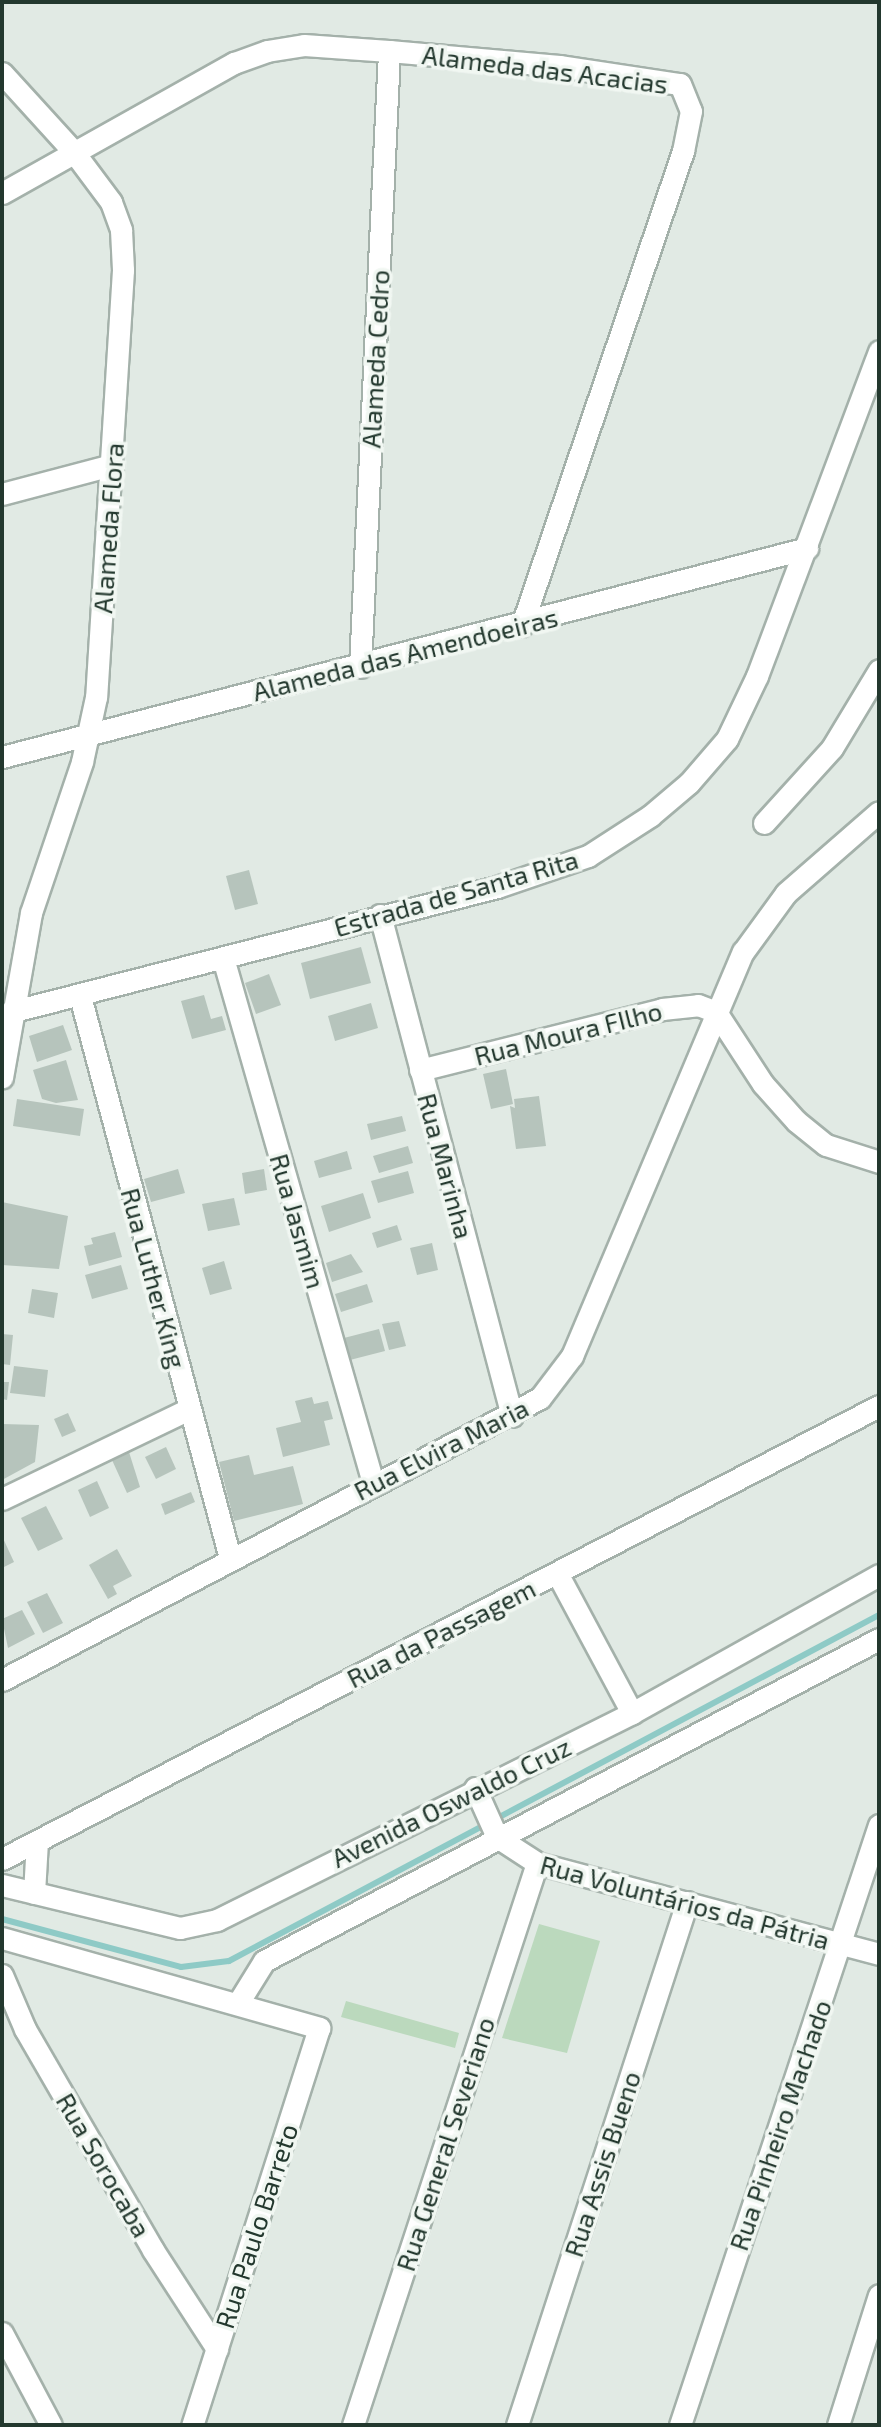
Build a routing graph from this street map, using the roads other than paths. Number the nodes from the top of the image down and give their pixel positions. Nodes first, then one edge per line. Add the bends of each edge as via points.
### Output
1 (390, 51) junction
2 (2, 73) edge
3 (73, 151) junction
4 (2, 193) edge
5 (879, 351) edge
6 (113, 465) junction
7 (2, 494) edge
8 (807, 548) junction
9 (522, 625) junction
10 (360, 667) junction
11 (879, 670) edge
12 (91, 731) junction
13 (2, 757) edge
14 (879, 812) edge
15 (764, 823) dead end
16 (380, 915) junction
17 (223, 958) junction
18 (80, 996) junction
19 (10, 1012) junction
20 (716, 1012) junction
21 (420, 1070) junction
22 (2, 1077) edge
23 (879, 1161) edge
24 (879, 1406) edge
25 (189, 1409) junction
26 (512, 1416) junction
27 (373, 1483) junction
28 (2, 1499) edge
29 (230, 1558) junction
30 (557, 1573) junction
31 (879, 1575) edge
32 (879, 1639) edge
33 (2, 1680) edge
34 (632, 1713) junction
35 (478, 1796) junction
36 (879, 1825) edge
37 (495, 1833) junction
38 (37, 1841) junction
39 (2, 1859) edge
40 (537, 1863) junction
41 (2, 1885) edge
42 (34, 1893) junction
43 (687, 1902) junction
44 (2, 1938) edge
45 (841, 1944) junction
46 (879, 1954) edge
47 (2, 1975) edge
48 (240, 1998) junction
49 (879, 2295) edge
50 (2, 2333) edge
51 (217, 2349) junction
52 (51, 2425) edge
53 (192, 2425) edge
54 (353, 2425) edge
55 (516, 2425) edge
56 (680, 2425) edge
57 (838, 2425) edge

1 - 3 street, Alameda das Acacias via 304,45 267,51 234,63
1 - 9 street, Alameda das Acacias via 665,79 680,84 688,96 691,111 684,151
1 - 10 street, Alameda Cedro
2 - 3 street, Alameda Flora
3 - 4 street, Alameda das Acacias
3 - 6 street, Alameda Flora via 111,202 121,230
5 - 8 street, Estrada de Santa Rita
6 - 7 street
6 - 12 street, Alameda Flora
8 - 9 street, Alameda das Amendoeiras
8 - 16 street, Estrada de Santa Rita via 727,739 660,808 588,856 497,887
9 - 10 street, Alameda das Amendoeiras
10 - 12 street, Alameda das Amendoeiras
11 - 15 street via 832,748
12 - 13 street, Alameda das Amendoeiras
12 - 19 street, Alameda Flora via 31,912
14 - 20 street, Rua Elvira Maria via 786,893 743,952
16 - 17 street, Estrada de Santa Rita
16 - 21 street, Rua Marinha
17 - 18 street, Estrada de Santa Rita
17 - 27 street, Rua Jasmim
18 - 19 street, Estrada de Santa Rita
18 - 25 street, Rua Luther King
19 - 22 street
20 - 21 street, Rua Moura FIlho via 698,1005 662,1009
20 - 23 street via 763,1084 796,1121 827,1145
20 - 26 street, Rua Elvira Maria via 572,1356 540,1398
21 - 26 street, Rua Marinha
24 - 30 street, Rua da Passagem
25 - 28 street
25 - 29 street, Rua Luther King
26 - 27 street, Rua Elvira Maria
27 - 29 street, Rua Elvira Maria
29 - 33 street, Rua Elvira Maria
30 - 34 street
30 - 38 street, Rua da Passagem
31 - 34 street, Avenida Oswaldo Cruz
32 - 37 street, Avenida Oswaldo Cruz
34 - 35 street, Avenida Oswaldo Cruz
35 - 37 street
35 - 42 street, Avenida Oswaldo Cruz via 197,1927 155,1923
36 - 45 street, Rua Pinheiro Machado
37 - 40 street, Rua Voluntários da Pátria
37 - 48 street, Avenida Oswaldo Cruz via 264,1961
38 - 39 street, Rua da Passagem
38 - 42 street
40 - 43 street, Rua Voluntários da Pátria
40 - 54 street, Rua General Severiano
41 - 42 street, Avenida Oswaldo Cruz
43 - 45 street, Rua Voluntários da Pátria
43 - 55 street, Rua Assis Bueno
44 - 48 street
45 - 46 street, Rua Voluntários da Pátria
45 - 56 street, Rua Pinheiro Machado
47 - 51 street, Rua Sorocaba via 32,2041 153,2250
48 - 51 street, Rua Paulo Barreto via 320,2028
49 - 57 street
50 - 52 street
51 - 53 street, Rua Paulo Barreto

